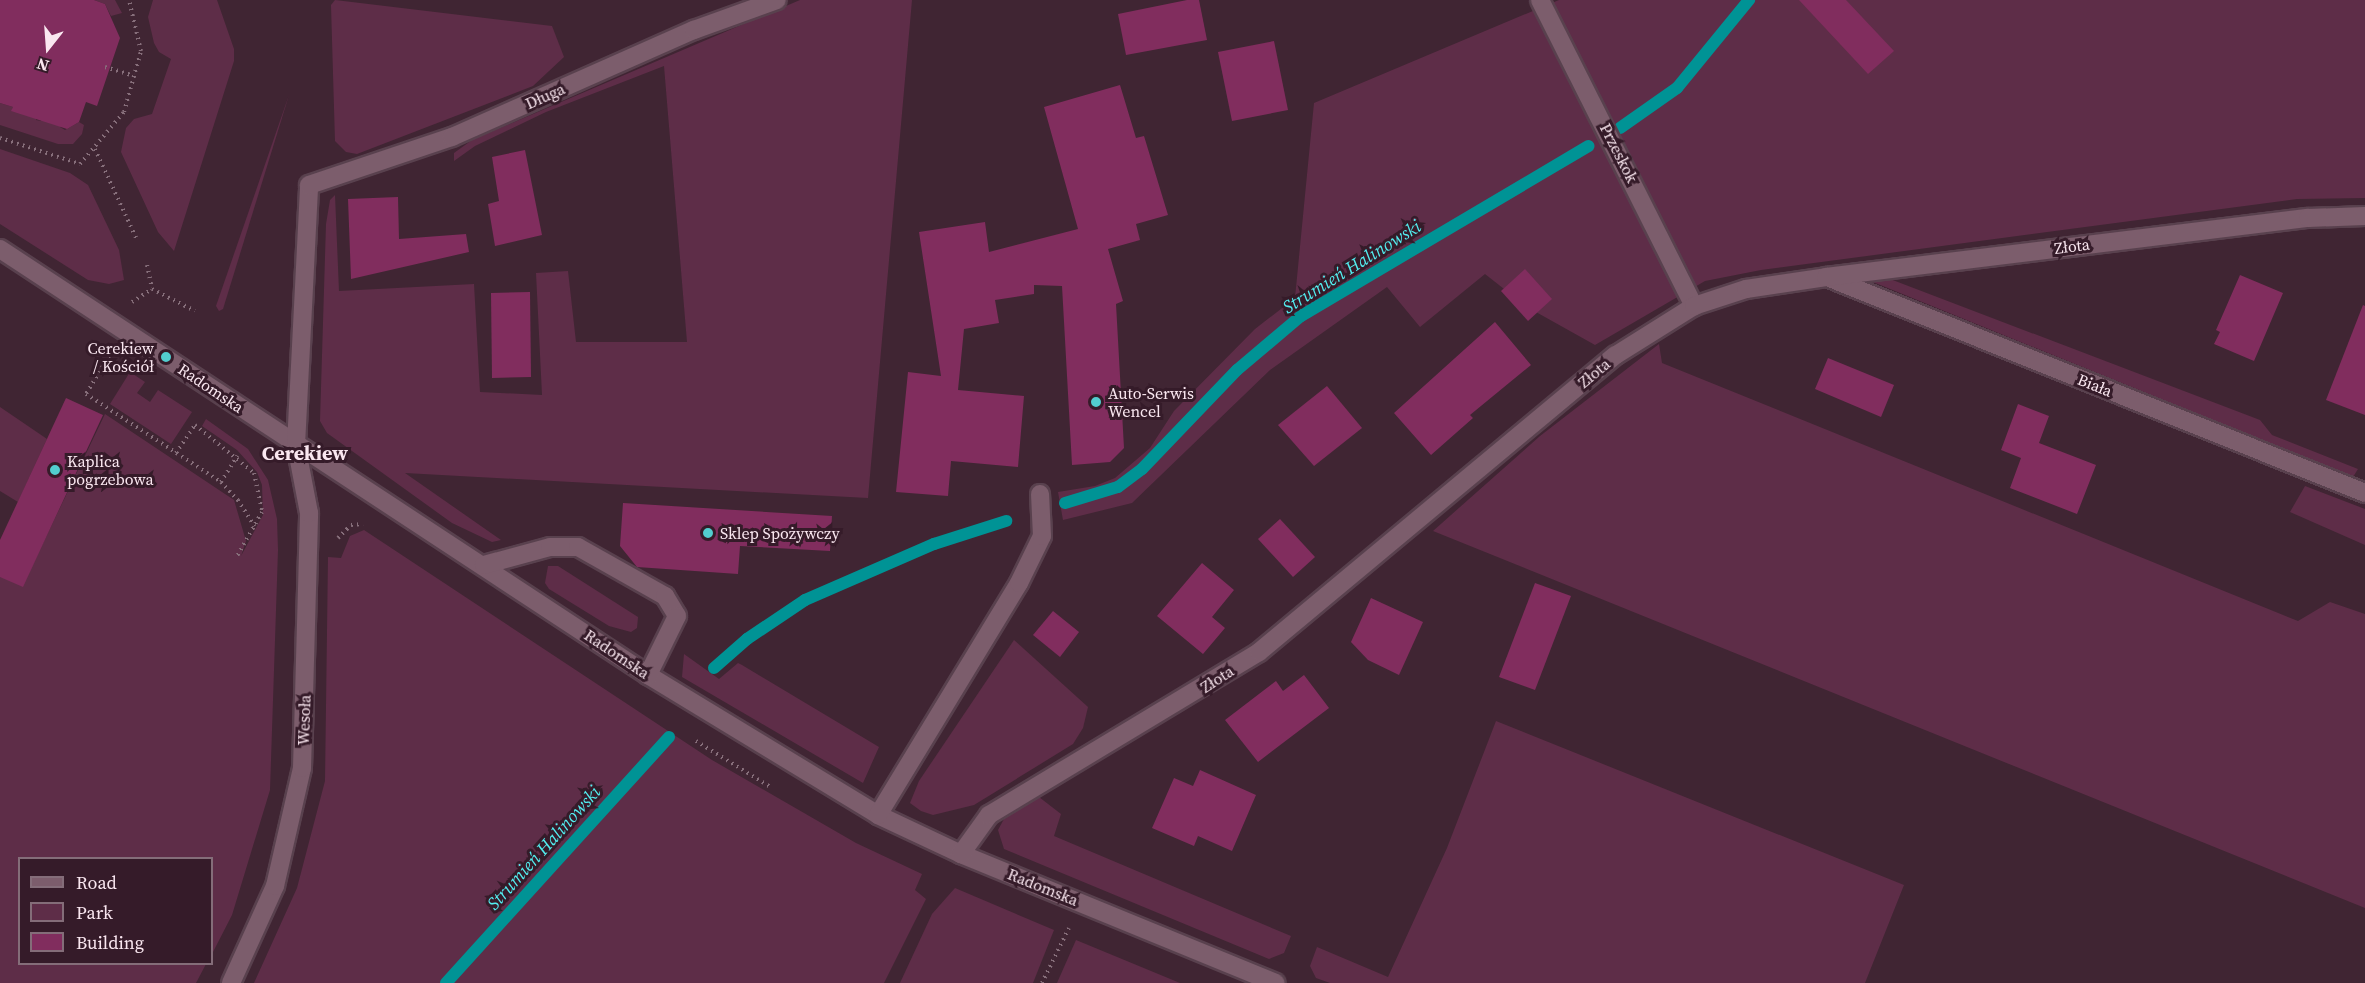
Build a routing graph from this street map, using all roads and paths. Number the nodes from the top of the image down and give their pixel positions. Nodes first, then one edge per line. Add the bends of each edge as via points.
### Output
1 (129, 0) edge
2 (134, 0) edge
3 (777, 0) edge
4 (1540, 0) edge
5 (132, 6) junction
6 (105, 67) dead end
7 (134, 76) junction
8 (0, 138) edge
9 (94, 148) junction
10 (309, 185) joint
11 (2365, 216) edge
12 (137, 240) dead end
13 (0, 249) edge
14 (147, 266) dead end
15 (1826, 276) junction
16 (152, 289) junction
17 (1694, 306) junction
18 (124, 307) dead end
19 (195, 310) dead end
20 (112, 350) dead end
21 (296, 445) junction
22 (176, 453) junction
23 (237, 456) junction
24 (221, 482) junction
25 (2365, 493) edge
26 (1040, 494) dead end
27 (254, 526) junction
28 (236, 558) dead end
29 (484, 565) junction
30 (648, 675) junction
31 (878, 815) junction
32 (961, 854) junction
33 (1082, 903) junction
34 (231, 983) edge
35 (1042, 983) edge
36 (1276, 983) edge

1 - 5 path
2 - 5 path
3 - 10 street, Długa via 694,30 452,137
4 - 17 street, Przeskok
5 - 7 path via 141,51
6 - 7 path
7 - 9 path via 124,112
8 - 9 path via 80,164
9 - 12 path
10 - 21 street, Wesoła
11 - 15 street, Złota via 2308,218
13 - 21 street, Radomska
14 - 16 path
15 - 17 street, Złota via 1746,289
15 - 25 street, Biała
16 - 18 path
16 - 19 path
17 - 32 street, Złota via 1616,355 1259,652 989,815
20 - 22 path via 86,393
21 - 29 street, Radomska
21 - 34 street, Wesoła via 309,513 302,768 274,886
22 - 23 path via 195,425
22 - 24 path
23 - 24 path
23 - 27 path via 254,473 262,512
24 - 27 path
26 - 31 street via 1042,536 1019,583
27 - 28 path
29 - 30 street, Radomska
29 - 30 street via 550,547 578,547 665,596 677,616
30 - 31 street, Radomska
31 - 32 street, Radomska
32 - 33 street, Radomska
33 - 35 path
33 - 36 street, Radomska

